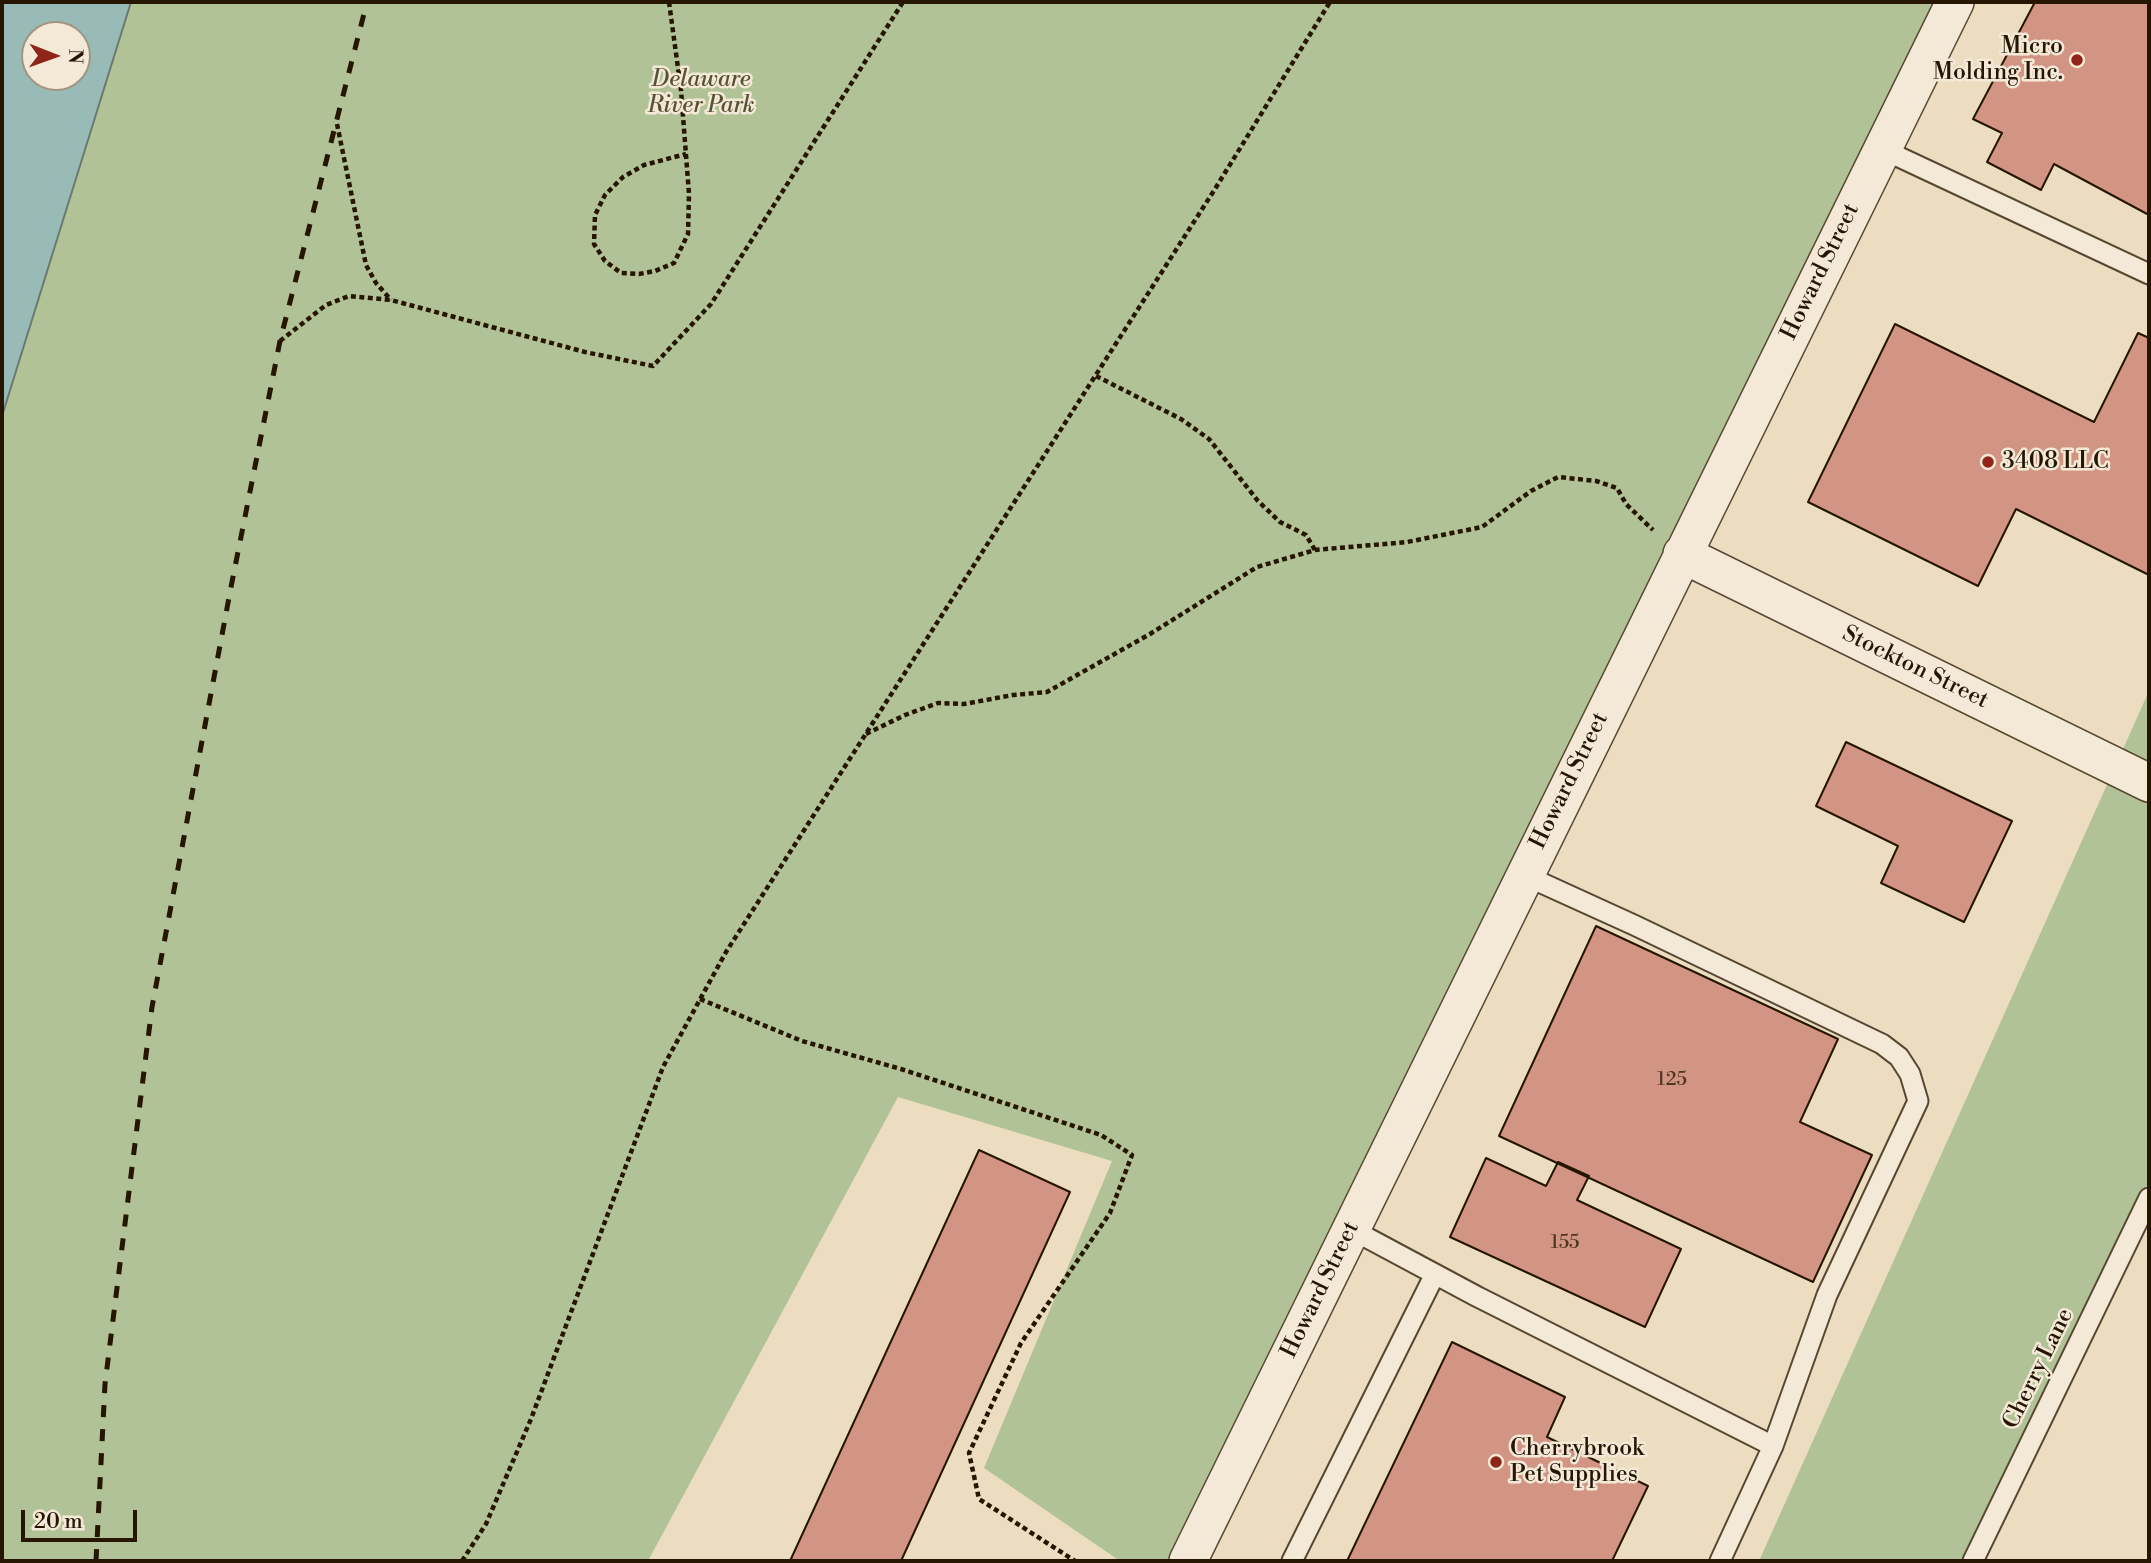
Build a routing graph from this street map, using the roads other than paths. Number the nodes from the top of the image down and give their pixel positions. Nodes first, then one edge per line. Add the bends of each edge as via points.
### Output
1 (1955, 2) edge
2 (1882, 149) junction
3 (2149, 274) edge
4 (1682, 554) junction
5 (2149, 783) edge
6 (1524, 876) junction
7 (2149, 1198) edge
8 (1351, 1228) junction
9 (1435, 1274) junction
10 (1773, 1446) junction
11 (1188, 1561) edge
12 (1292, 1561) edge
13 (1720, 1561) edge
14 (1973, 1561) edge

1 - 2 street, Howard Street
2 - 3 lane
2 - 4 street, Howard Street
4 - 5 street, Stockton Street
4 - 6 street, Howard Street
6 - 8 street, Howard Street
6 - 10 lane via 1882,1044 1899,1057 1910,1074 1918,1101 1828,1295
7 - 14 lane, Cherry Lane
8 - 9 lane
8 - 11 street, Howard Street
9 - 10 lane
9 - 12 lane
10 - 13 lane

